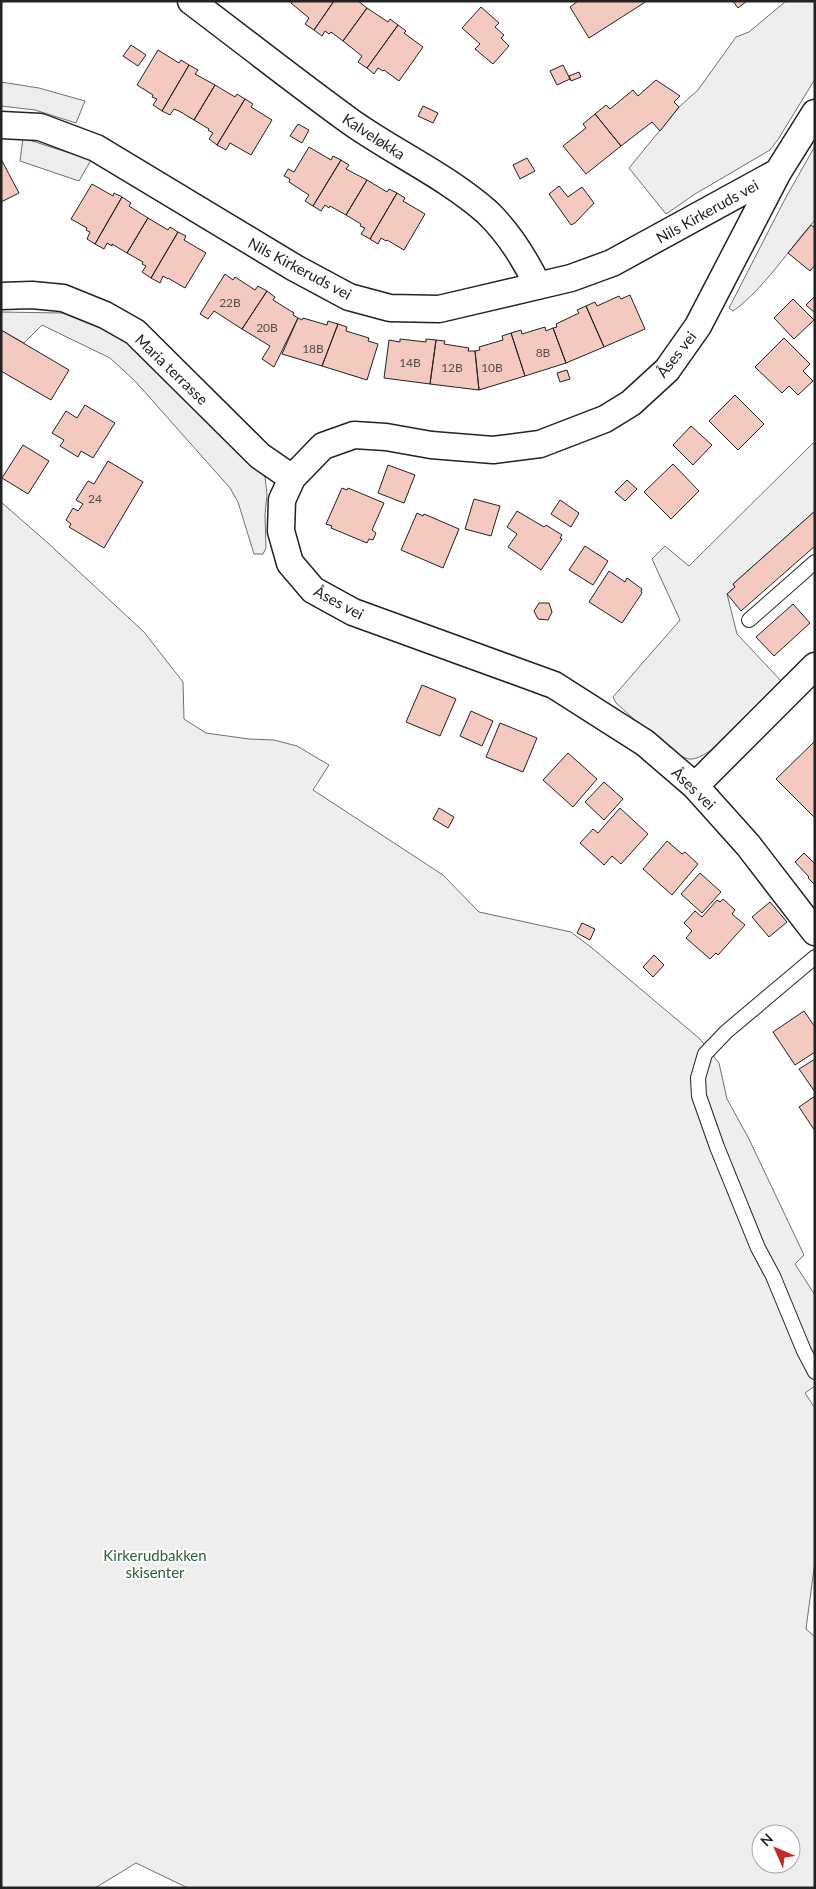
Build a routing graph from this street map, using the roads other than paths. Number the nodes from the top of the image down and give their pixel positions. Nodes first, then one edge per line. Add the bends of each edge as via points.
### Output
1 (191, 1) edge
2 (815, 113) edge
3 (1, 125) edge
4 (778, 172) junction
5 (538, 286) junction
6 (1, 296) edge
7 (292, 478) junction
8 (815, 562) edge
9 (749, 620) dead end
10 (815, 666) edge
11 (696, 786) junction
12 (815, 932) edge
13 (815, 957) edge
14 (815, 1372) edge

1 - 5 street, Kalveløkka via 352,123 487,212 525,259
2 - 4 street, Åses vei
3 - 5 street, Nils Kirkeruds vei via 40,127 96,148 279,259 350,297 390,308 439,309
4 - 5 street, Nils Kirkeruds vei via 612,263
4 - 7 street, Åses vei via 698,326 667,370 631,403 605,419 530,446 493,450 354,435 323,446
6 - 7 street, Maria terrasse via 62,298 105,315 134,332 260,456
7 - 11 street, Åses vei via 282,500 281,530 290,563 312,590 353,612 554,685 645,744
8 - 9 lane
10 - 11 street
11 - 12 street, Åses vei via 748,845
13 - 14 lane via 726,1032 705,1054 698,1078 699,1096 717,1147 758,1248

